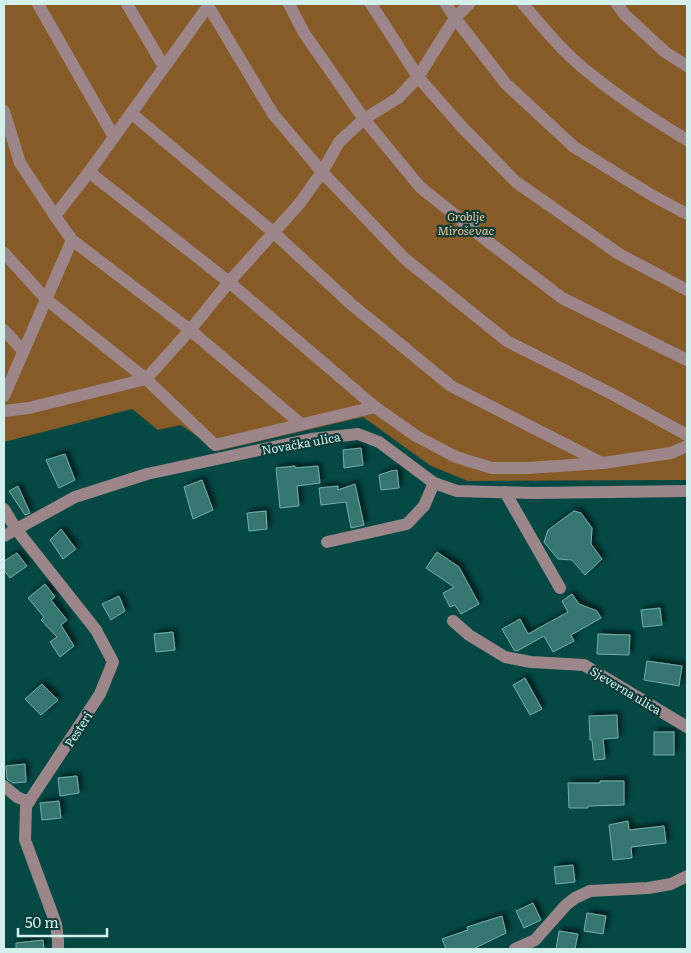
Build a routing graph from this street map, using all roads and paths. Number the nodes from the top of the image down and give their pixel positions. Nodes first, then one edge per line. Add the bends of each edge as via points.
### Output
1 (38, 4) edge
2 (127, 4) edge
3 (289, 4) edge
4 (371, 4) edge
5 (446, 4) edge
6 (469, 4) edge
7 (523, 4) edge
8 (617, 4) edge
9 (207, 5) edge
10 (455, 18) junction
11 (687, 66) edge
12 (164, 67) junction
13 (418, 77) junction
14 (4, 111) edge
15 (131, 113) junction
16 (364, 119) junction
17 (114, 137) junction
18 (687, 140) edge
19 (89, 172) junction
20 (322, 172) junction
21 (687, 214) edge
22 (55, 216) junction
23 (273, 232) junction
24 (72, 240) junction
25 (4, 253) edge
26 (228, 282) junction
27 (687, 290) edge
28 (46, 300) junction
29 (4, 330) edge
30 (190, 330) junction
31 (23, 351) junction
32 (687, 360) edge
33 (146, 379) junction
34 (4, 396) edge
35 (375, 407) junction
36 (4, 411) edge
37 (301, 424) junction
38 (687, 435) edge
39 (687, 446) edge
40 (603, 463) junction
41 (434, 484) junction
42 (687, 491) edge
43 (505, 492) junction
44 (4, 509) edge
45 (16, 529) junction
46 (4, 536) edge
47 (328, 542) dead end
48 (560, 588) dead end
49 (453, 621) dead end
50 (687, 728) edge
51 (4, 786) edge
52 (29, 802) junction
53 (687, 876) edge
54 (58, 949) edge
55 (515, 949) edge

1 - 17 street
2 - 12 street
3 - 16 street via 304,33
4 - 13 street
5 - 10 street
6 - 10 street
7 - 18 street via 574,60 633,107
8 - 11 street via 664,52
9 - 12 street
9 - 20 street via 274,114
10 - 13 street
10 - 21 street via 506,84 574,147
12 - 15 street
13 - 16 street via 398,98
13 - 27 street via 516,182 619,254
14 - 22 street via 20,163
15 - 17 street
15 - 23 street
16 - 20 street via 339,142
16 - 32 street via 420,187 562,298
17 - 19 street
19 - 22 street
19 - 26 street
20 - 23 street via 300,203
20 - 38 street via 404,258 507,341
22 - 24 street
23 - 26 street
23 - 40 street via 351,304 451,386
24 - 28 street
24 - 30 street
25 - 28 street
26 - 30 street
26 - 35 street
28 - 31 street
28 - 33 street
29 - 31 street
30 - 33 street
30 - 37 street
31 - 34 street
33 - 36 street via 30,408
33 - 37 street via 215,445
35 - 37 street
35 - 40 street via 416,436 456,457 492,468
39 - 40 street via 671,453
41 - 43 street, Novačka ulica via 457,491
41 - 45 street, Novačka ulica via 379,442 358,434 311,439 147,474 75,497
41 - 47 street via 424,506 407,524
42 - 43 street, Novačka ulica
43 - 48 street
44 - 45 street
45 - 46 street, Novačka ulica
45 - 52 street, Pesteri via 96,630 113,662 100,694
49 - 50 street, Sjeverna ulica via 469,636 505,657 584,665
51 - 52 street
52 - 54 street, Pesteri via 26,806 25,840 56,924
53 - 55 street via 671,884 590,892 575,898 535,940

